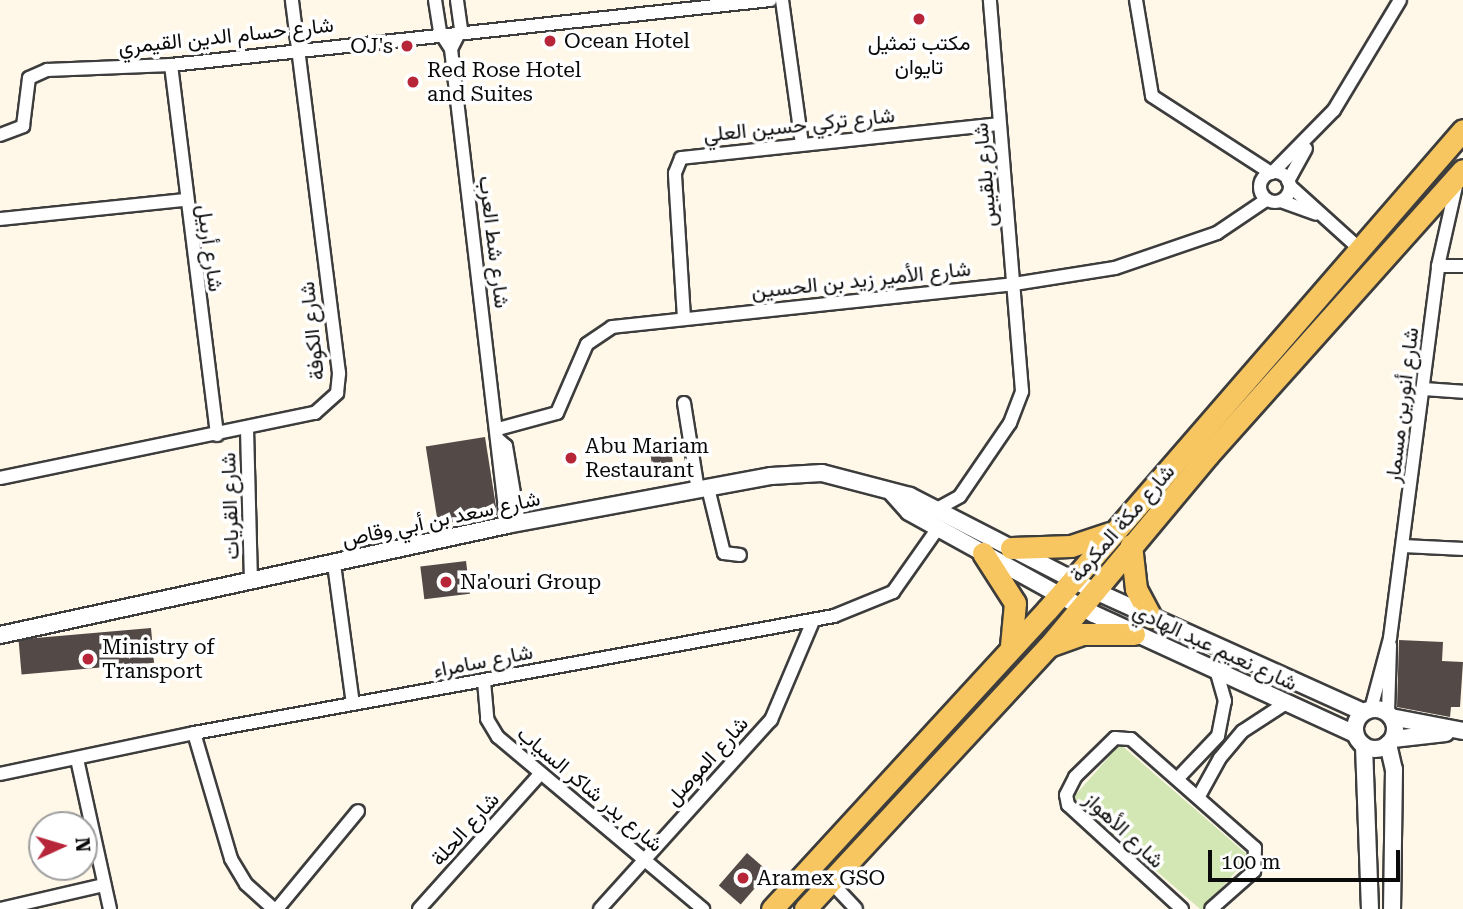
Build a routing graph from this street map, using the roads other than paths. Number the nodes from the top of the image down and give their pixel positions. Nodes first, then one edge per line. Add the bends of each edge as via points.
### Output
1 (292, 0) edge
2 (435, 0) edge
3 (457, 0) edge
4 (770, 0) edge
5 (782, 0) edge
6 (990, 0) edge
7 (1136, 0) edge
8 (1400, 0) edge
9 (461, 29) junction
10 (440, 32) junction
11 (298, 49) junction
12 (451, 49) junction
13 (171, 65) junction
14 (999, 124) junction
15 (1463, 130) edge
16 (0, 135) edge
17 (1311, 139) junction
18 (802, 144) junction
19 (1461, 174) edge
20 (1268, 175) junction
21 (1289, 183) junction
22 (184, 200) junction
23 (1266, 200) junction
24 (1281, 201) junction
25 (1319, 216) junction
26 (0, 219) edge
27 (1362, 251) junction
28 (1438, 266) junction
29 (1463, 266) edge
30 (1014, 284) junction
31 (684, 318) junction
32 (1424, 389) junction
33 (1463, 392) edge
34 (684, 403) dead end
35 (247, 429) junction
36 (499, 434) junction
37 (217, 435) junction
38 (0, 478) edge
39 (703, 489) junction
40 (892, 493) junction
41 (960, 496) junction
42 (937, 509) junction
43 (959, 520) junction
44 (513, 524) junction
45 (938, 528) junction
46 (1112, 532) junction
47 (1131, 545) junction
48 (1404, 546) junction
49 (1011, 548) junction
50 (1463, 549) edge
51 (983, 553) junction
52 (740, 555) dead end
53 (334, 564) junction
54 (251, 582) junction
55 (1066, 588) junction
56 (1087, 598) junction
57 (1151, 617) junction
58 (813, 621) junction
59 (1134, 634) junction
60 (0, 635) edge
61 (1390, 638) junction
62 (1011, 646) junction
63 (1048, 647) junction
64 (1216, 670) junction
65 (484, 681) junction
66 (1286, 703) junction
67 (353, 704) junction
68 (1367, 710) junction
69 (1390, 715) junction
70 (1463, 731) edge
71 (194, 733) junction
72 (1359, 740) junction
73 (1390, 741) junction
74 (77, 759) junction
75 (0, 774) edge
76 (540, 774) junction
77 (1178, 778) junction
78 (1199, 796) junction
79 (358, 811) dead end
80 (644, 860) junction
81 (830, 881) junction
82 (104, 885) junction
83 (0, 909) edge
84 (110, 909) edge
85 (275, 909) edge
86 (419, 909) edge
87 (600, 909) edge
88 (703, 909) edge
89 (772, 909) edge
90 (805, 909) edge
91 (856, 909) edge
92 (1182, 909) edge
93 (1211, 909) edge
94 (1370, 909) edge
95 (1392, 909) edge

1 - 11 street, شارع الكوفة
2 - 10 street, شارع شط العرب
3 - 9 street
4 - 9 street, شارع حسام الدين القيمري
5 - 18 street
6 - 14 street, شارع بلقيس
7 - 20 street via 1152,96
8 - 17 street via 1350,88
9 - 10 street, شارع حسام الدين القيمري
9 - 12 street
10 - 11 street, شارع حسام الدين القيمري
10 - 12 street, شارع شط العرب
11 - 13 street, شارع حسام الدين القيمري
11 - 35 street, شارع الكوفة via 338,384 323,409
12 - 36 street, شارع شط العرب
13 - 16 street, شارع حسام الدين القيمري via 33,74 23,126
13 - 22 street, شارع أربيل
14 - 18 street, شارع تركي حسين العلي
14 - 30 street, شارع بلقيس
15 - 27 main road, شارع مكة المكرمة
17 - 20 street
17 - 21 street
18 - 31 street, شارع تركي حسين العلي via 681,158 675,173
19 - 28 street, شارع أنورين مسمار
19 - 47 main road, شارع مكة المكرمة
20 - 21 street
20 - 23 street
21 - 24 street
21 - 25 street
22 - 26 street
22 - 37 street, شارع أربيل
23 - 24 street
23 - 30 street, شارع الأمير زيد بن الحسين via 1231,226 1154,257
24 - 25 street
25 - 27 street
27 - 46 main road, شارع مكة المكرمة
28 - 29 street
28 - 32 street, شارع أنورين مسمار
30 - 31 street, شارع الأمير زيد بن الحسين
30 - 41 street, شارع بلقيس via 1020,401
31 - 36 street, شارع الأمير زيد بن الحسين via 598,333 587,344 564,407
32 - 33 street
32 - 48 street, شارع أنورين مسمار
34 - 39 street
35 - 37 street, شارع الكوفة
35 - 54 street, شارع القريات
36 - 44 street, شارع شط العرب via 495,449
37 - 38 street, شارع الكوفة
39 - 40 street, شارع سعد بن أبي وقاص via 810,473 841,476
39 - 44 street, شارع سعد بن أبي وقاص
39 - 52 street via 724,553
40 - 42 street, شارع سعد بن أبي وقاص
40 - 45 street, شارع سعد بن أبي وقاص via 902,507
41 - 42 street, شارع بلقيس
41 - 43 street, شارع بلقيس
42 - 43 street, شارع سعد بن أبي وقاص
43 - 49 street, شارع سعد بن أبي وقاص
44 - 53 street, شارع سعد بن أبي وقاص
45 - 51 street, شارع سعد بن أبي وقاص
45 - 58 street, شارع سامراء via 886,597
46 - 49 main road via 1071,546
46 - 55 main road, شارع مكة المكرمة
47 - 56 main road, شارع مكة المكرمة
47 - 57 main road via 1134,580
48 - 50 street
48 - 61 street, شارع أنورين مسمار
49 - 55 street, شارع سعد بن أبي وقاص
51 - 55 street, شارع سعد بن أبي وقاص
51 - 62 main road via 1015,603
53 - 54 street, شارع سعد بن أبي وقاص
53 - 67 street
54 - 60 street, شارع سعد بن أبي وقاص
55 - 56 street, شارع نعيم عبد الهادي
55 - 62 main road, شارع مكة المكرمة
56 - 57 street, شارع نعيم عبد الهادي
56 - 59 street, شارع نعيم عبد الهادي
56 - 63 main road, شارع مكة المكرمة
57 - 68 street, شارع نعيم عبد الهادي
58 - 65 street, شارع سامراء
58 - 80 street, شارع الموصل via 771,720
59 - 63 main road via 1082,634
59 - 64 street, شارع نعيم عبد الهادي
61 - 68 street, شارع أنورين مسمار
61 - 69 street, شارع أنورين مسمار
62 - 89 main road, شارع مكة المكرمة
63 - 81 main road, شارع مكة المكرمة
64 - 66 street, شارع نعيم عبد الهادي
64 - 77 street via 1225,701 1218,736
65 - 67 street, شارع سامراء
65 - 76 street, شارع بدر شاكر السياب via 491,727
66 - 72 street, شارع نعيم عبد الهادي
66 - 78 street via 1243,731 1220,758
67 - 71 street, شارع سامراء
68 - 69 street, شارع نعيم عبد الهادي
68 - 72 street
69 - 70 street
69 - 73 street
70 - 73 street
71 - 74 street, شارع سامراء
71 - 85 street via 231,859 247,884
72 - 73 street
72 - 94 street
73 - 95 street via 1394,769
74 - 75 street, شارع سامراء
74 - 82 street
76 - 80 street, شارع بدر شاكر السياب
76 - 86 street, شارع الحلة
77 - 78 street, شارع الأهواز
77 - 92 street, شارع الأهواز via 1121,736 1083,765 1066,795 1071,812
78 - 93 street, شارع الأهواز via 1258,854 1254,871
79 - 85 street
80 - 87 street, شارع الموصل
80 - 88 street, شارع بدر شاكر السياب
81 - 90 main road, شارع مكة المكرمة
81 - 91 street
82 - 83 street
82 - 84 street

